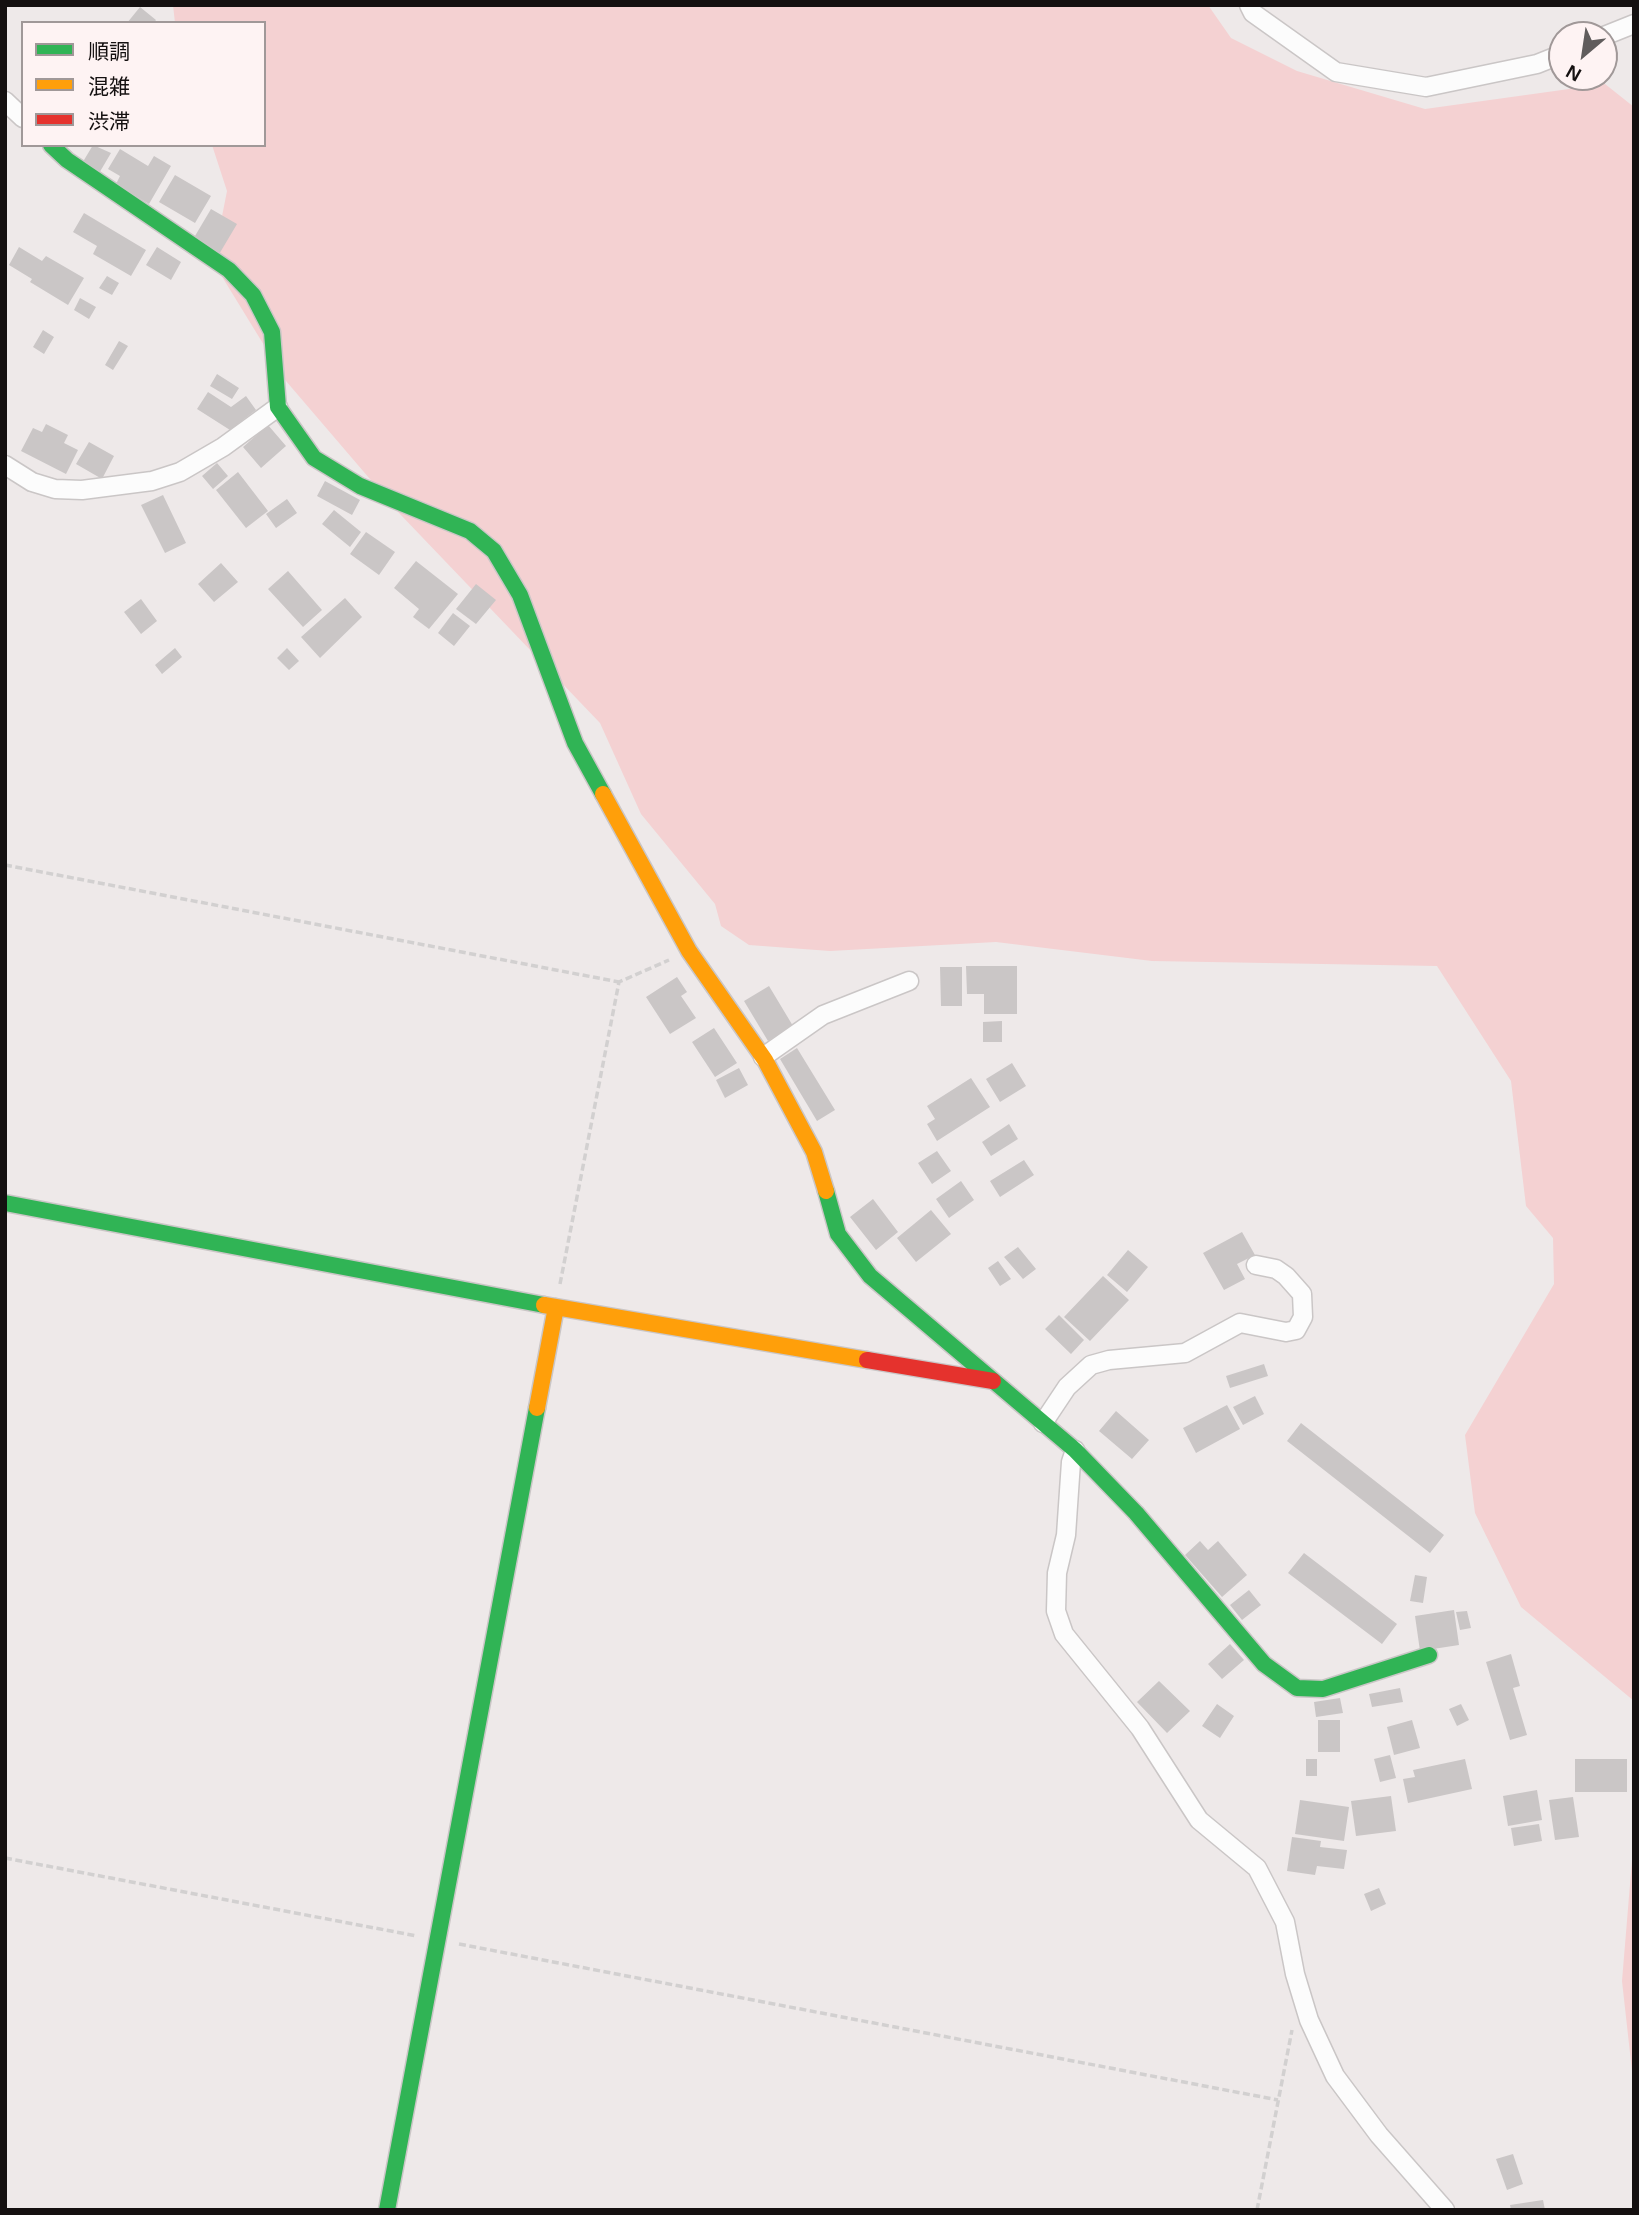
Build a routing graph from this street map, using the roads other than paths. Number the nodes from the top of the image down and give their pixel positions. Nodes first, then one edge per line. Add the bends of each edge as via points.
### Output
1 (1249, 5) edge
2 (1548, 60) edge
3 (5, 101) edge
4 (21, 116) edge
5 (53, 147) edge
6 (278, 407) junction
7 (5, 465) edge
8 (909, 981) dead end
9 (763, 1057) junction
10 (5, 1203) edge
11 (1256, 1265) dead end
12 (556, 1307) junction
13 (995, 1381) junction
14 (1043, 1423) junction
15 (1075, 1450) junction
16 (1429, 1655) dead end
17 (387, 2210) edge
18 (1445, 2210) edge

1 - 2 street via 1336,72 1426,87
3 - 4 street
5 - 6 street via 229,270 253,295 272,332
6 - 7 street via 223,447 180,472 152,481 55,489 32,482
6 - 9 street via 327,469 470,531 494,551 520,595 575,743 689,951
8 - 9 street via 822,1015
9 - 13 street via 814,1152 847,1250 870,1276
10 - 12 street
11 - 14 street via 1276,1269 1302,1294 1303,1317 1296,1330 1240,1323 1185,1353 1100,1362 1075,1378
12 - 13 street
12 - 17 street
13 - 14 street
14 - 15 street
15 - 16 street via 1136,1513 1264,1664 1297,1688 1324,1689
15 - 18 street via 1057,1573 1056,1611 1064,1633 1140,1728 1199,1820 1257,1868 1285,1922 1303,2003 1335,2076

